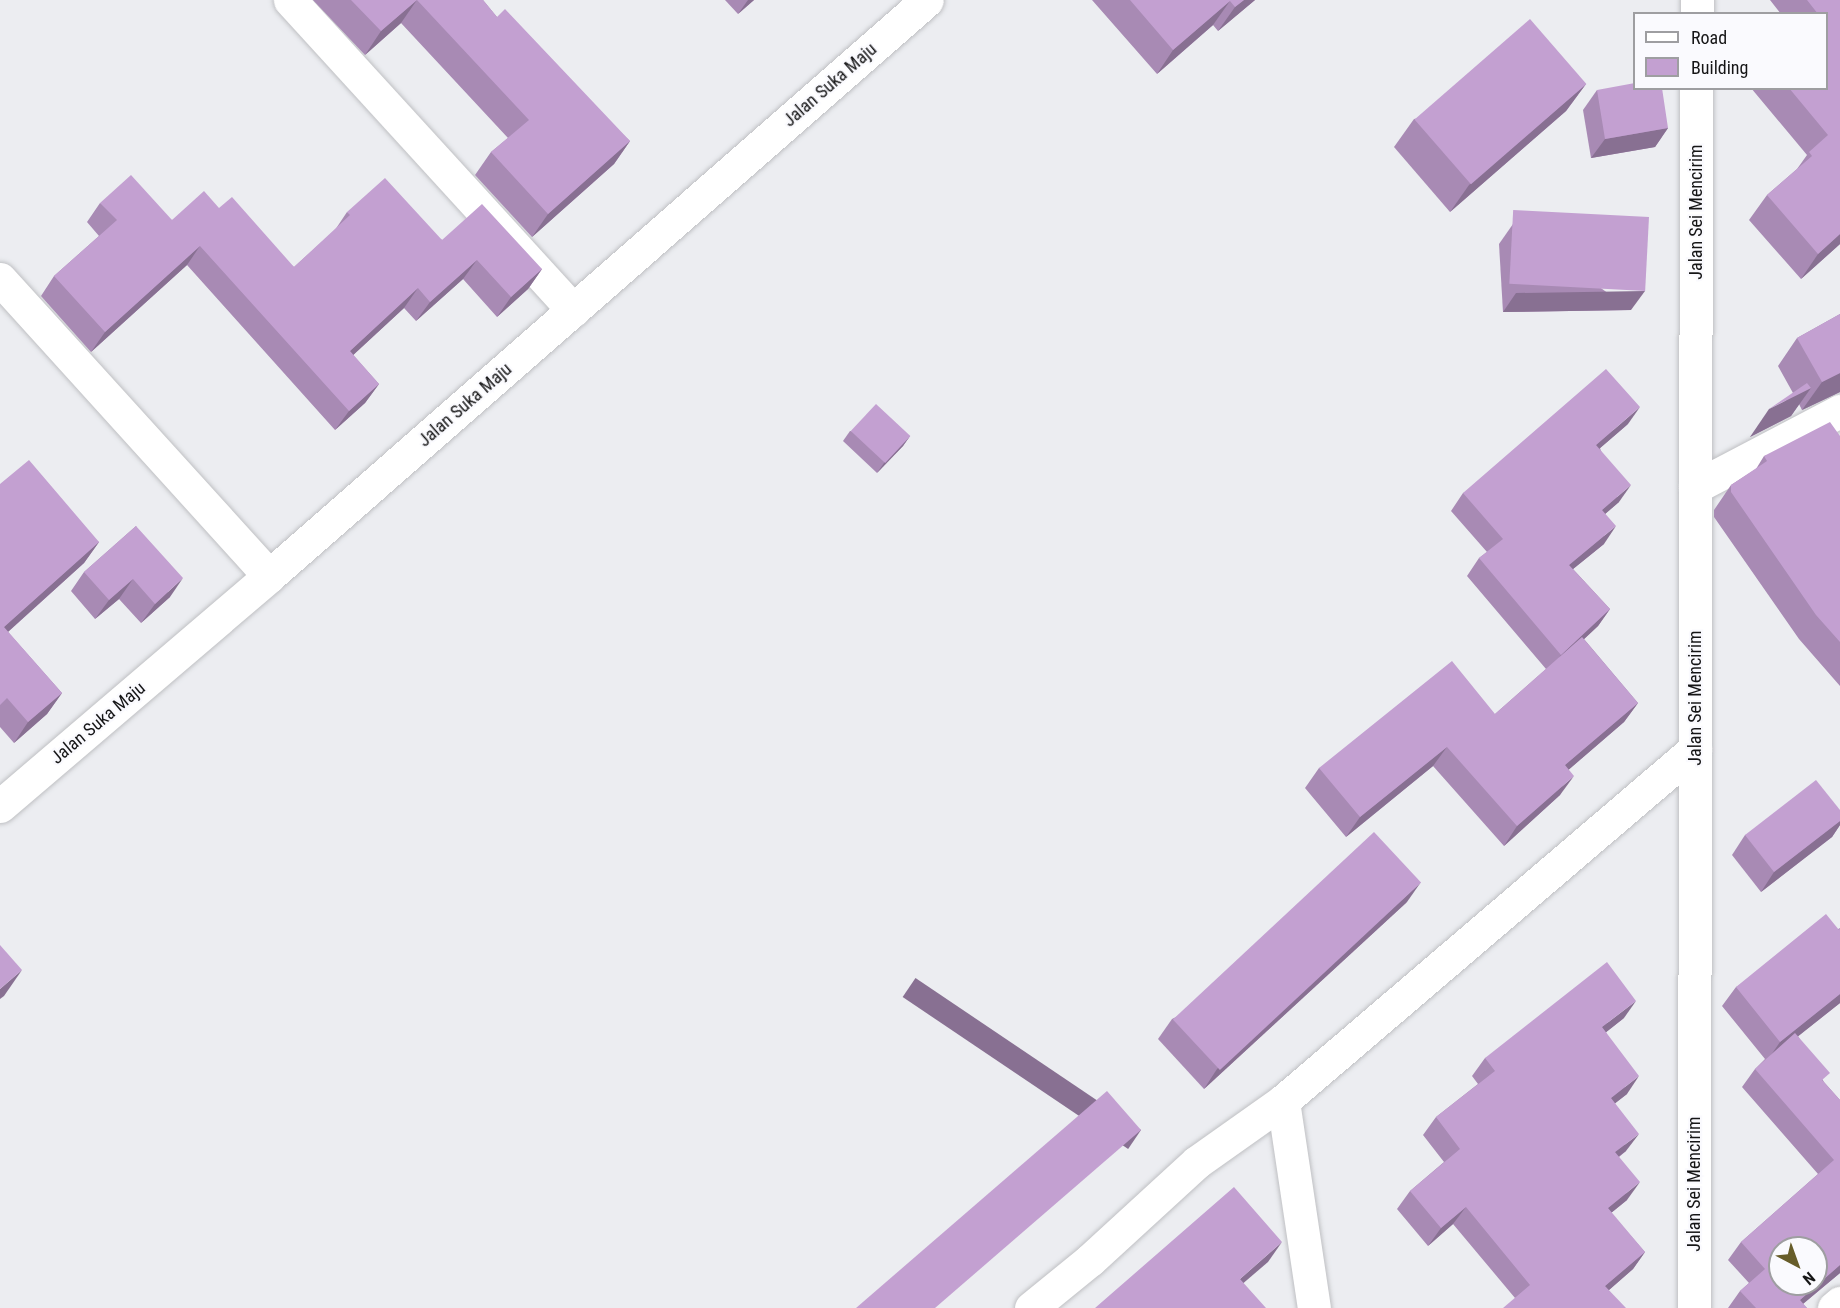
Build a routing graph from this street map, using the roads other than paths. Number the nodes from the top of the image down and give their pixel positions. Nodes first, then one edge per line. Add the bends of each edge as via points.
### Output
1 (290, 0) edge
2 (927, 0) edge
3 (1696, 90) edge
4 (0, 279) edge
5 (573, 310) junction
6 (1840, 411) edge
7 (1695, 487) junction
8 (269, 576) junction
9 (1695, 749) junction
10 (0, 806) edge
11 (1283, 1101) junction
12 (1840, 1303) edge
13 (1030, 1308) edge
14 (1314, 1308) edge
15 (1694, 1308) edge
16 (1834, 1308) edge

1 - 5 street
2 - 5 street, Jalan Suka Maju
3 - 7 street, Jalan Sei Mencirim
4 - 8 street
5 - 8 street, Jalan Suka Maju
6 - 7 street
7 - 9 street, Jalan Sei Mencirim
8 - 10 street, Jalan Suka Maju
9 - 11 street
9 - 15 street, Jalan Sei Mencirim
11 - 13 street via 1197,1162 1090,1260
11 - 14 street
12 - 16 street

